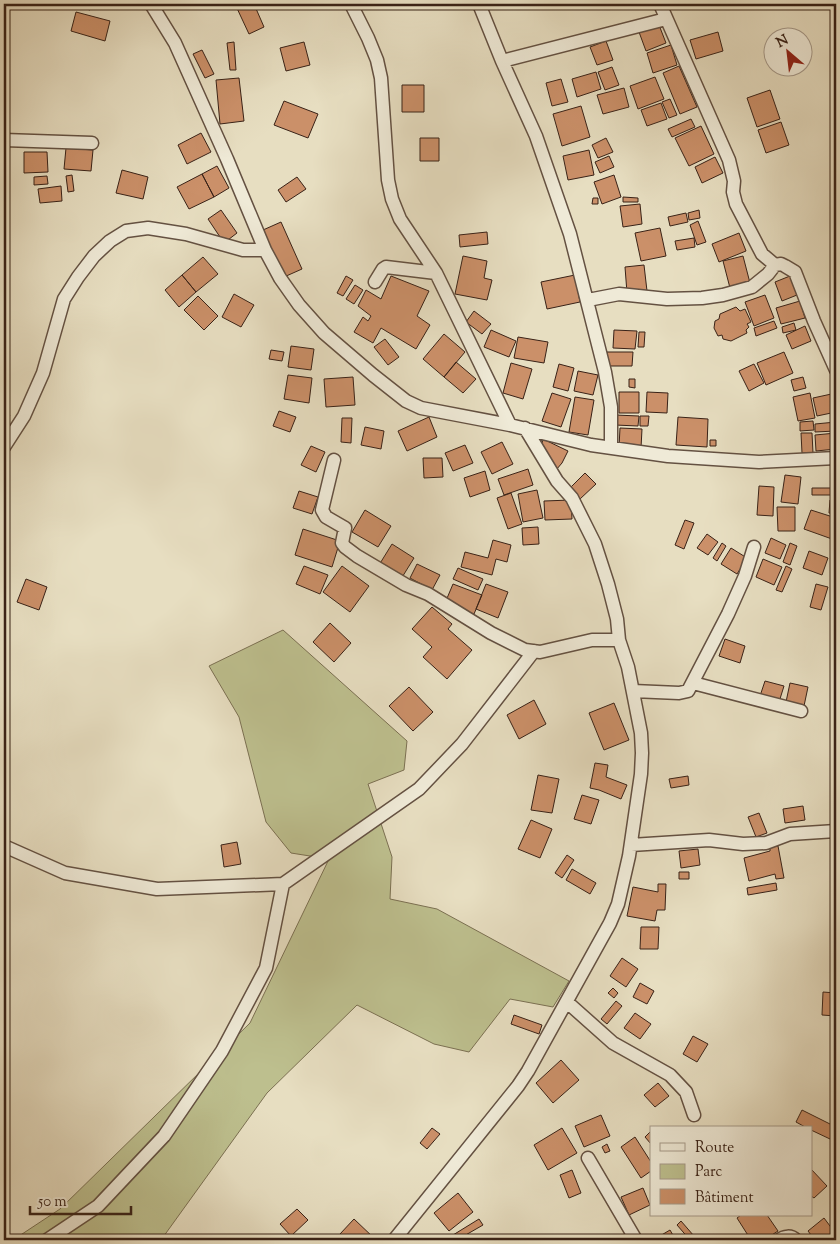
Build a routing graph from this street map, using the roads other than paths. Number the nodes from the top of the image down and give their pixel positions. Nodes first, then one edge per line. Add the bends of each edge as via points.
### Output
1 (151, 4) edge
2 (351, 4) edge
3 (479, 4) edge
4 (660, 4) edge
5 (666, 19) junction
6 (502, 61) junction
7 (4, 140) edge
8 (92, 143) dead end
9 (265, 250) junction
10 (775, 266) junction
11 (436, 273) junction
12 (376, 282) dead end
13 (588, 300) junction
14 (836, 370) edge
15 (510, 425) junction
16 (525, 428) junction
17 (4, 447) edge
18 (611, 448) junction
19 (836, 458) edge
20 (334, 460) dead end
21 (754, 547) dead end
22 (619, 640) junction
23 (534, 652) junction
24 (693, 683) junction
25 (633, 691) junction
26 (801, 712) dead end
27 (836, 831) edge
28 (631, 845) junction
29 (4, 846) edge
30 (283, 884) junction
31 (567, 1002) junction
32 (694, 1115) dead end
33 (588, 1158) dead end
34 (47, 1240) edge
35 (394, 1240) edge
36 (636, 1240) edge
37 (779, 1240) edge
38 (796, 1240) edge

1 - 9 street via 175,43
2 - 11 street via 368,38 381,78 392,199 400,219
3 - 6 street
4 - 5 street
5 - 6 street
5 - 10 street via 729,160 736,204 762,254
6 - 13 street via 536,136 570,234
7 - 8 street
9 - 15 street via 280,278 312,319 395,394 413,406
9 - 17 street via 244,250 186,234 148,228 126,231 110,241 94,256 64,299 43,374 24,416
10 - 13 street via 758,284 745,290 702,298 666,300 619,294
10 - 14 street via 780,264 795,272
11 - 12 street via 386,267
11 - 15 street
13 - 18 street via 611,407
15 - 16 street
16 - 18 street
16 - 22 street via 556,481 572,498 595,544 617,619
18 - 19 street via 668,456 759,462
20 - 23 street via 322,510 326,517 345,528 342,542 345,547 491,633
21 - 24 street via 745,576
22 - 23 street via 592,640
22 - 25 street
23 - 30 street via 462,744 419,789
24 - 25 street via 688,690 679,693
24 - 26 street
25 - 28 street via 642,753
27 - 28 street via 790,834 766,843 709,840
28 - 31 street via 613,917
29 - 30 street via 65,873 157,889
30 - 34 street via 266,968 222,1051 164,1136 98,1206
31 - 32 street via 613,1043 670,1075 686,1092
31 - 35 street via 518,1086
33 - 36 street
37 - 38 street via 789,1236

